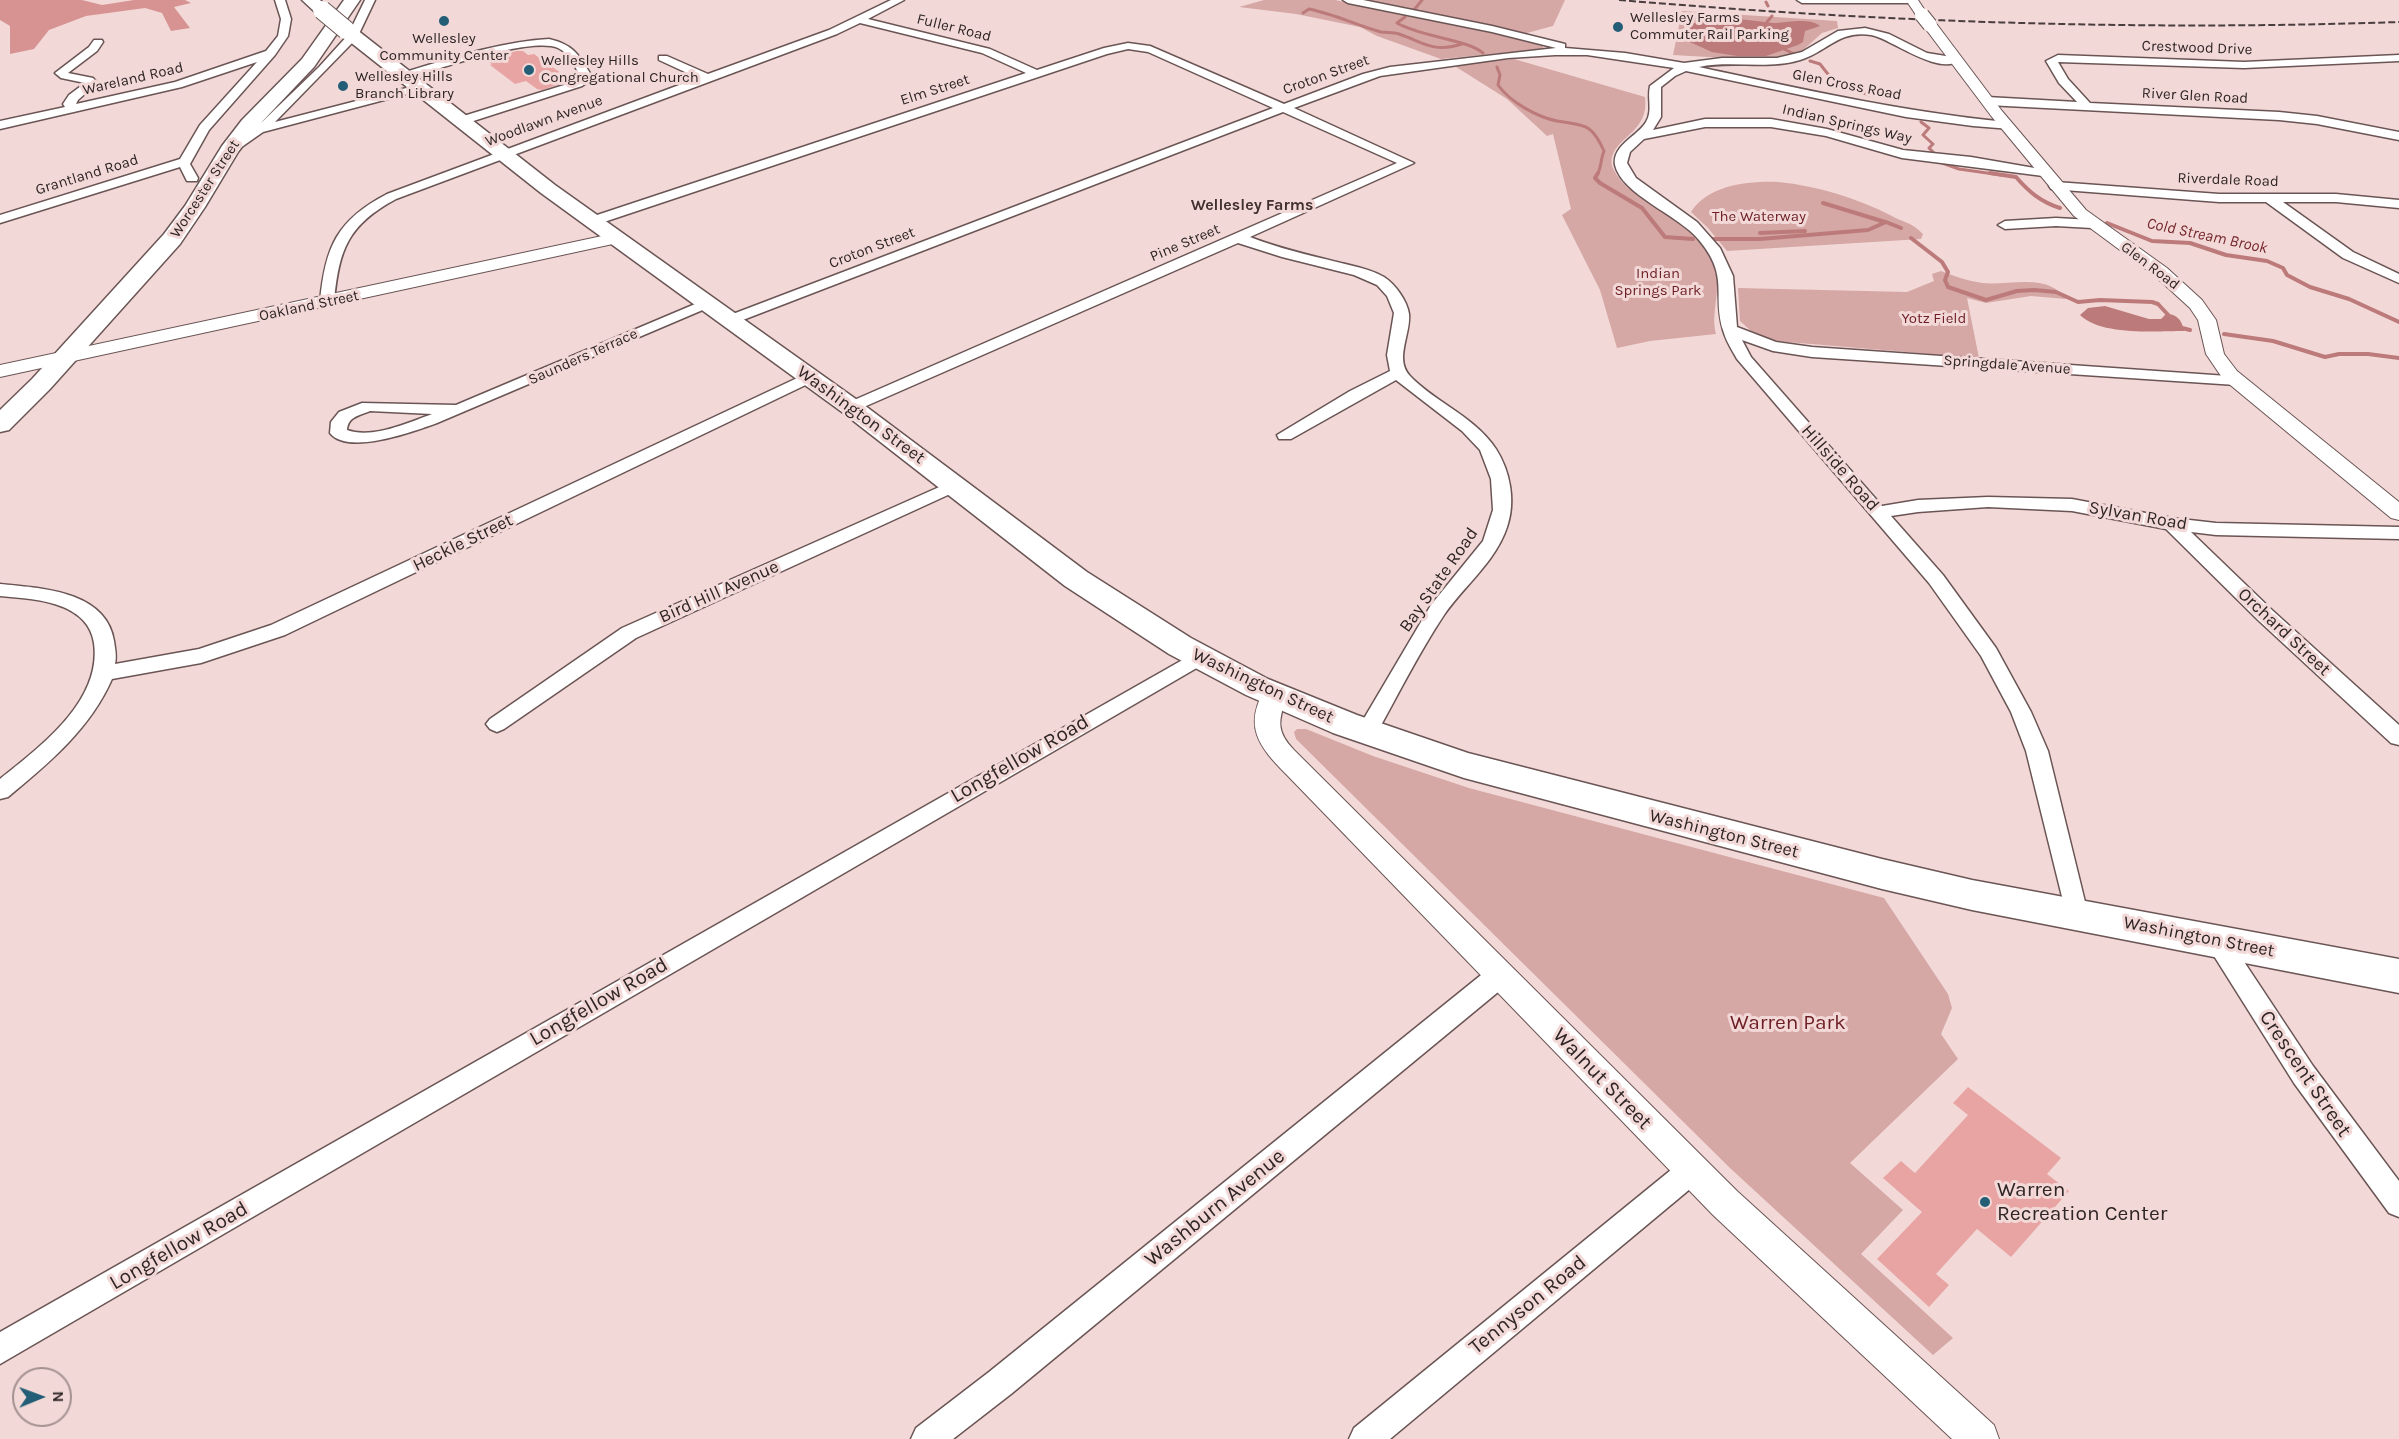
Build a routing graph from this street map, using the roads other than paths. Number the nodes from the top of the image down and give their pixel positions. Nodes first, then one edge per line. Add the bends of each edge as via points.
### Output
1 (280, 0) edge
2 (352, 0) edge
3 (370, 0) edge
4 (1348, 0) edge
5 (1802, 0) edge
6 (1912, 0) edge
7 (892, 1) edge
8 (323, 3) edge
9 (860, 20) junction
10 (349, 33) junction
11 (98, 42) dead end
12 (1573, 52) junction
13 (271, 53) junction
14 (663, 58) dead end
15 (2399, 58) edge
16 (1954, 60) junction
17 (1682, 67) junction
18 (1037, 74) junction
19 (707, 78) junction
20 (410, 82) junction
21 (295, 96) junction
22 (1987, 101) junction
23 (2086, 105) junction
24 (73, 108) junction
25 (1285, 108) junction
26 (1654, 119) junction
27 (461, 121) junction
28 (284, 122) junction
29 (0, 125) edge
30 (1683, 126) junction
31 (2007, 126) junction
32 (249, 136) junction
33 (1641, 136) junction
34 (2399, 136) edge
35 (229, 150) junction
36 (503, 154) junction
37 (188, 170) junction
38 (2051, 180) junction
39 (2269, 198) junction
40 (2399, 204) edge
41 (2086, 218) junction
42 (0, 219) edge
43 (593, 221) junction
44 (2005, 225) dead end
45 (616, 238) junction
46 (1239, 238) junction
47 (2399, 279) edge
48 (327, 302) junction
49 (707, 303) junction
50 (730, 320) junction
51 (1730, 330) junction
52 (1779, 347) junction
53 (1740, 351) junction
54 (65, 358) junction
55 (0, 371) edge
56 (1399, 373) junction
57 (40, 374) junction
58 (810, 377) junction
59 (2236, 380) junction
60 (0, 403) edge
61 (851, 406) junction
62 (458, 410) junction
63 (0, 424) edge
64 (0, 430) edge
65 (1285, 435) dead end
66 (955, 485) junction
67 (1878, 512) junction
68 (2399, 513) edge
69 (2172, 524) junction
70 (2399, 533) edge
71 (0, 590) edge
72 (1200, 657) junction
73 (104, 673) junction
74 (1274, 695) junction
75 (497, 724) dead end
76 (1367, 732) junction
77 (2399, 737) edge
78 (0, 791) edge
79 (2076, 914) junction
80 (2216, 940) junction
81 (1500, 975) junction
82 (2399, 976) edge
83 (1692, 1170) junction
84 (2399, 1203) edge
85 (0, 1348) edge
86 (927, 1439) edge
87 (1365, 1439) edge
88 (1980, 1439) edge

1 - 13 street via 285,27
2 - 35 main road, Worcester Street via 308,63
3 - 10 street
4 - 12 street via 1534,38
5 - 6 street
6 - 16 street, Glen Road
7 - 9 street, Woodlawn Avenue
8 - 10 main road, Washington Street, bridge
8 - 37 main road, Worcester Street via 296,59
9 - 18 street, Fuller Road via 986,51
9 - 19 street, Woodlawn Avenue
10 - 20 main road, Washington Street
10 - 21 street
11 - 24 street via 61,73 91,83 72,99 69,104
12 - 17 street, Croton Street
12 - 25 street, Croton Street via 1398,69 1367,76
13 - 24 street, Wareland Road via 178,84
13 - 37 street via 195,142
14 - 19 street
15 - 23 street, Crestwood Drive via 2244,65 2067,58 2052,61 2063,81
16 - 17 street, Croton Street via 1920,55 1880,33 1854,30 1835,34 1815,51 1787,60 1705,62
16 - 22 street, Glen Road
17 - 26 street via 1656,86
17 - 31 street, Glen Cross Road via 1838,99
18 - 25 street, Elm Street via 1117,48 1140,47
18 - 43 street, Elm Street
19 - 36 street, Woodlawn Avenue
20 - 27 main road, Washington Street
20 - 27 street via 519,46 545,42 562,45 587,78
20 - 28 street
21 - 28 street via 283,114
21 - 32 street
22 - 23 street, River Glen Road
22 - 31 street, Glen Road
23 - 34 street, River Glen Road via 2279,116
24 - 29 street, Wareland Road
25 - 46 street, Pine Street via 1408,163
25 - 50 street, Croton Street
26 - 30 street
26 - 33 street, Hillside Road
27 - 36 main road, Washington Street
28 - 32 street
30 - 33 street, Indian Springs Way
30 - 38 street, Indian Springs Way via 1782,124 1902,154 1971,160
31 - 38 street, Glen Road
32 - 35 street
33 - 51 street, Hillside Road via 1622,154 1623,172 1636,186 1691,222 1711,247 1726,276
35 - 54 main road, Worcester Street via 181,228
36 - 43 main road, Washington Street
36 - 48 street, Woodlawn Avenue via 402,191 361,214 336,246
37 - 42 street, Grantland Road
37 - 57 main road, Worcester Street via 170,217
38 - 39 street, Riverdale Road via 2193,196
38 - 41 street, Glen Road
39 - 40 street, Riverdale Road via 2336,198
39 - 47 street via 2348,255
41 - 44 street
41 - 59 street, Glen Road via 2155,268 2196,304 2206,320 2215,354
43 - 45 main road, Washington Street
45 - 48 street, Oakland Street
45 - 49 main road, Washington Street
46 - 56 street via 1384,284 1400,312 1394,359
46 - 61 street, Pine Street
48 - 54 street, Oakland Street
49 - 50 main road, Washington Street
49 - 62 street, Saunders Terrace
50 - 58 main road, Washington Street
51 - 52 street, Springdale Avenue
51 - 53 street, Hillside Road
52 - 53 street, Springdale Avenue
52 - 59 street, Springdale Avenue
53 - 67 street, Hillside Road
54 - 57 main road, Worcester Street
55 - 57 street
56 - 65 street
56 - 76 street, Bay State Road via 1484,443 1498,470 1503,508 1488,549 1437,612
57 - 60 main road, Worcester Street
57 - 63 main road, Worcester Street
57 - 64 main road
58 - 61 main road, Washington Street
58 - 73 street, Heckle Street via 278,630 201,656
59 - 68 street, Glen Road
61 - 66 main road, Washington Street
62 - 62 street, Saunders Terrace via 368,437 346,437 337,430 345,415 368,406
66 - 72 main road, Washington Street via 1096,594
66 - 75 street, Bird Hill Avenue via 629,633
67 - 69 street, Sylvan Road via 1988,502 2072,505
67 - 79 street, Hillside Road via 1950,596 1989,653 2017,704 2042,770
69 - 70 street, Sylvan Road via 2216,529
69 - 77 street, Orchard Street
71 - 73 street via 47,596 88,613 105,644
72 - 74 main road, Washington Street
72 - 85 street, Longfellow Road
73 - 78 street via 86,706 64,734
74 - 76 main road, Washington Street
74 - 81 street, Walnut Street via 1266,727 1279,750
76 - 79 main road, Washington Street via 1486,771 1790,851 1938,888
79 - 80 main road, Washington Street
80 - 82 main road, Washington Street
80 - 84 street, Crescent Street via 2315,1091
81 - 83 street, Walnut Street
81 - 86 street, Washburn Avenue
83 - 87 street, Tennyson Road
83 - 88 street, Walnut Street

